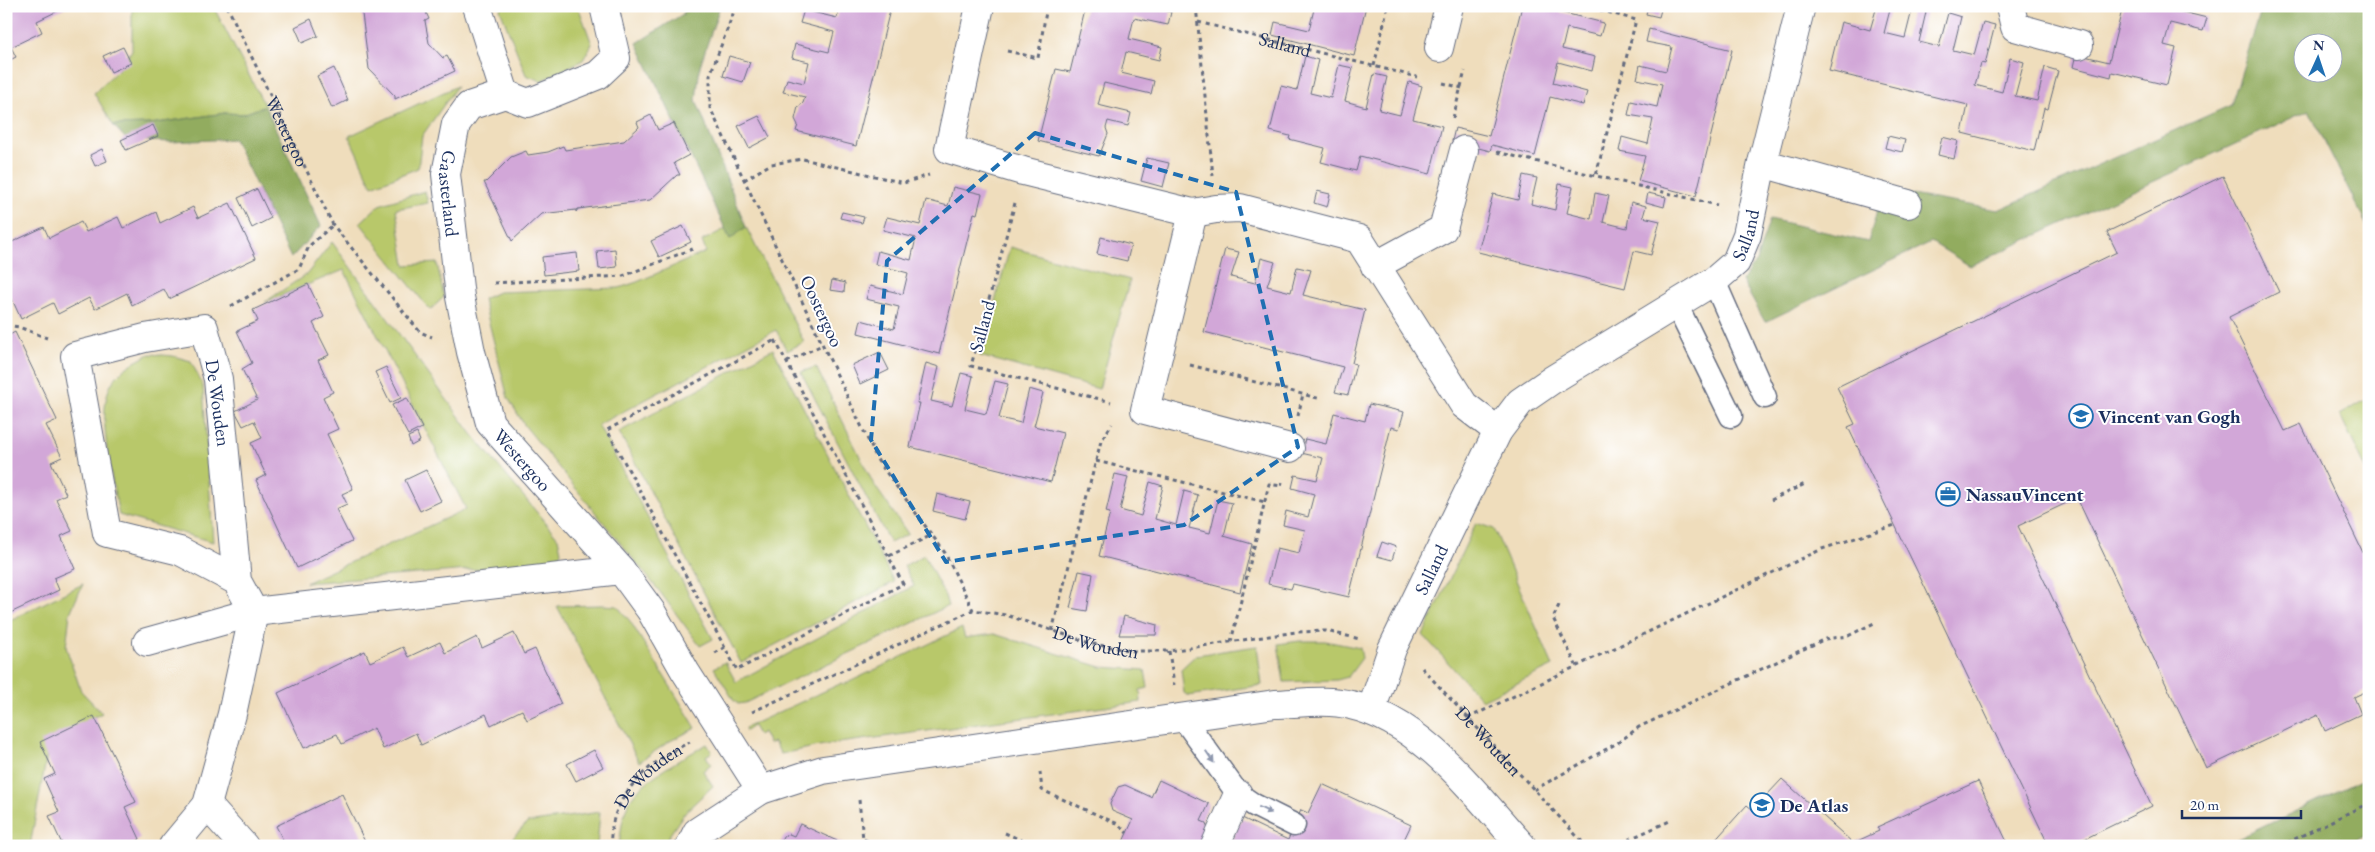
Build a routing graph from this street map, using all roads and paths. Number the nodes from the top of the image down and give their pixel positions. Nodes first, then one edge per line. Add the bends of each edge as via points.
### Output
1 (227, 6) edge
2 (477, 6) edge
3 (604, 6) edge
4 (736, 6) edge
5 (980, 6) edge
6 (1047, 6) edge
7 (1196, 6) edge
8 (1388, 6) edge
9 (1449, 6) edge
10 (1585, 6) edge
11 (1801, 6) edge
12 (2010, 6) edge
13 (1198, 22) junction
14 (972, 44) junction
15 (2079, 45) dead end
16 (1439, 48) joint
17 (1374, 66) junction
18 (1426, 79) dead end
19 (1435, 81) dead end
20 (1462, 88) junction
21 (505, 94) junction
22 (948, 149) junction
23 (1464, 150) junction
24 (1762, 164) junction
25 (1023, 171) junction
26 (1596, 175) junction
27 (744, 180) junction
28 (1908, 204) dead end
29 (1204, 211) junction
30 (1752, 213) junction
31 (333, 225) junction
32 (695, 248) dead end
33 (1375, 266) junction
34 (1714, 281) junction
35 (460, 297) junction
36 (1676, 304) junction
37 (6, 325) edge
38 (204, 328) junction
39 (823, 345) junction
40 (471, 352) junction
41 (74, 356) junction
42 (1158, 356) junction
43 (787, 362) junction
44 (1303, 394) junction
45 (1765, 397) dead end
46 (1321, 399) dead end
47 (1145, 410) junction
48 (1731, 416) dead end
49 (1498, 431) junction
50 (1101, 441) dead end
51 (1290, 448) junction
52 (1096, 461) junction
53 (1807, 483) dead end
54 (1771, 500) dead end
55 (1265, 502) junction
56 (1895, 525) dead end
57 (932, 535) junction
58 (888, 556) junction
59 (621, 570) junction
60 (237, 581) junction
61 (1559, 605) dead end
62 (973, 610) junction
63 (254, 612) junction
64 (1874, 623) dead end
65 (1052, 631) junction
66 (147, 642) dead end
67 (1230, 642) junction
68 (1392, 649) junction
69 (1576, 665) junction
70 (1371, 710) junction
71 (1184, 718) junction
72 (1468, 718) junction
73 (720, 727) junction
74 (855, 764) junction
75 (1039, 765) dead end
76 (761, 790) junction
77 (1534, 790) junction
78 (1238, 794) junction
79 (2369, 803) edge
80 (207, 806) junction
81 (1672, 820) dead end
82 (1294, 825) dead end
83 (1005, 833) dead end
84 (1127, 833) dead end
85 (173, 846) edge
86 (244, 846) edge
87 (610, 846) edge
88 (690, 846) edge
89 (880, 846) edge
90 (1035, 846) edge
91 (1215, 846) edge
92 (1522, 846) edge
93 (1586, 846) edge
94 (1614, 846) edge
95 (2280, 846) edge

1 - 31 path, Westergoo
2 - 21 street
3 - 21 street via 616,58 598,75 528,103
4 - 27 path, Oostergoo via 710,75 710,108
5 - 14 street
6 - 14 path via 1038,58
7 - 13 path
8 - 17 path
9 - 16 street
10 - 26 path via 1636,20
11 - 24 street, Salland
12 - 15 street via 2015,28
13 - 17 path, Salland
13 - 29 path
14 - 22 street
16 - 20 path via 1468,58
17 - 18 path, Salland
19 - 20 path
20 - 23 path via 1445,146
21 - 35 street, Gaasterland via 469,106 456,124 446,174
22 - 25 street
22 - 27 path via 939,166 928,176 904,183 803,160 771,164
23 - 26 path via 1495,159 1496,152
23 - 33 street via 1443,229
24 - 28 street
24 - 30 street, Salland
25 - 29 street
25 - 47 path, Salland via 971,366
26 - 30 path
27 - 39 path, Oostergoo
29 - 33 street via 1240,208 1359,240
29 - 42 street
30 - 34 street, Salland via 1736,262
31 - 38 path via 309,246 299,269 224,310
31 - 40 path, Westergoo via 420,332
32 - 35 path via 623,276 494,283
33 - 49 street via 1464,405
34 - 36 street, Salland
34 - 45 lane
35 - 40 street, Gaasterland
36 - 48 lane
36 - 49 street, Salland via 1520,402
37 - 41 path via 19,326 58,342
38 - 41 street via 145,338
38 - 60 street, De Wouden via 218,379
39 - 43 path
39 - 57 path, Oostergoo via 878,461
40 - 59 street, Westergoo via 490,423
41 - 60 street via 107,533 180,551
42 - 44 path
42 - 47 street
43 - 58 path
43 - 58 path via 776,340 607,430 737,670 903,584
44 - 46 path
44 - 51 path
47 - 51 street
49 - 68 street, Salland
50 - 52 path
51 - 55 path via 1280,486 1270,484
52 - 55 path
52 - 65 path
53 - 54 path
55 - 67 path
56 - 69 path via 1822,549
57 - 58 path
57 - 62 path, Oostergoo via 945,553
59 - 63 street
59 - 73 street, Westergoo via 651,611
60 - 63 street, De Wouden
61 - 69 path via 1554,618
62 - 65 path, De Wouden via 1006,615
62 - 73 path, De Wouden
63 - 66 street
63 - 80 street via 232,714
64 - 77 path via 1848,636 1825,639 1639,727 1619,742
65 - 67 path, De Wouden via 1093,644 1134,650 1169,651
67 - 68 path, De Wouden via 1296,632 1326,632 1356,637
68 - 70 street, Salland
68 - 72 path, De Wouden via 1421,667
69 - 72 path
70 - 71 street via 1329,702 1276,704
70 - 92 street via 1418,738
71 - 74 street
71 -> 78 lane
72 - 77 path, De Wouden
73 - 76 street, Westergoo
73 - 87 path, De Wouden via 677,748 635,781 613,821
74 - 76 street via 823,770
74 - 89 path via 863,838
75 - 84 path via 1042,790 1118,824
76 - 88 street via 698,832
77 - 93 path, De Wouden
78 -> 82 lane
78 - 91 street
79 - 95 path
80 - 85 street
80 - 86 street
81 - 94 path
83 - 90 path

